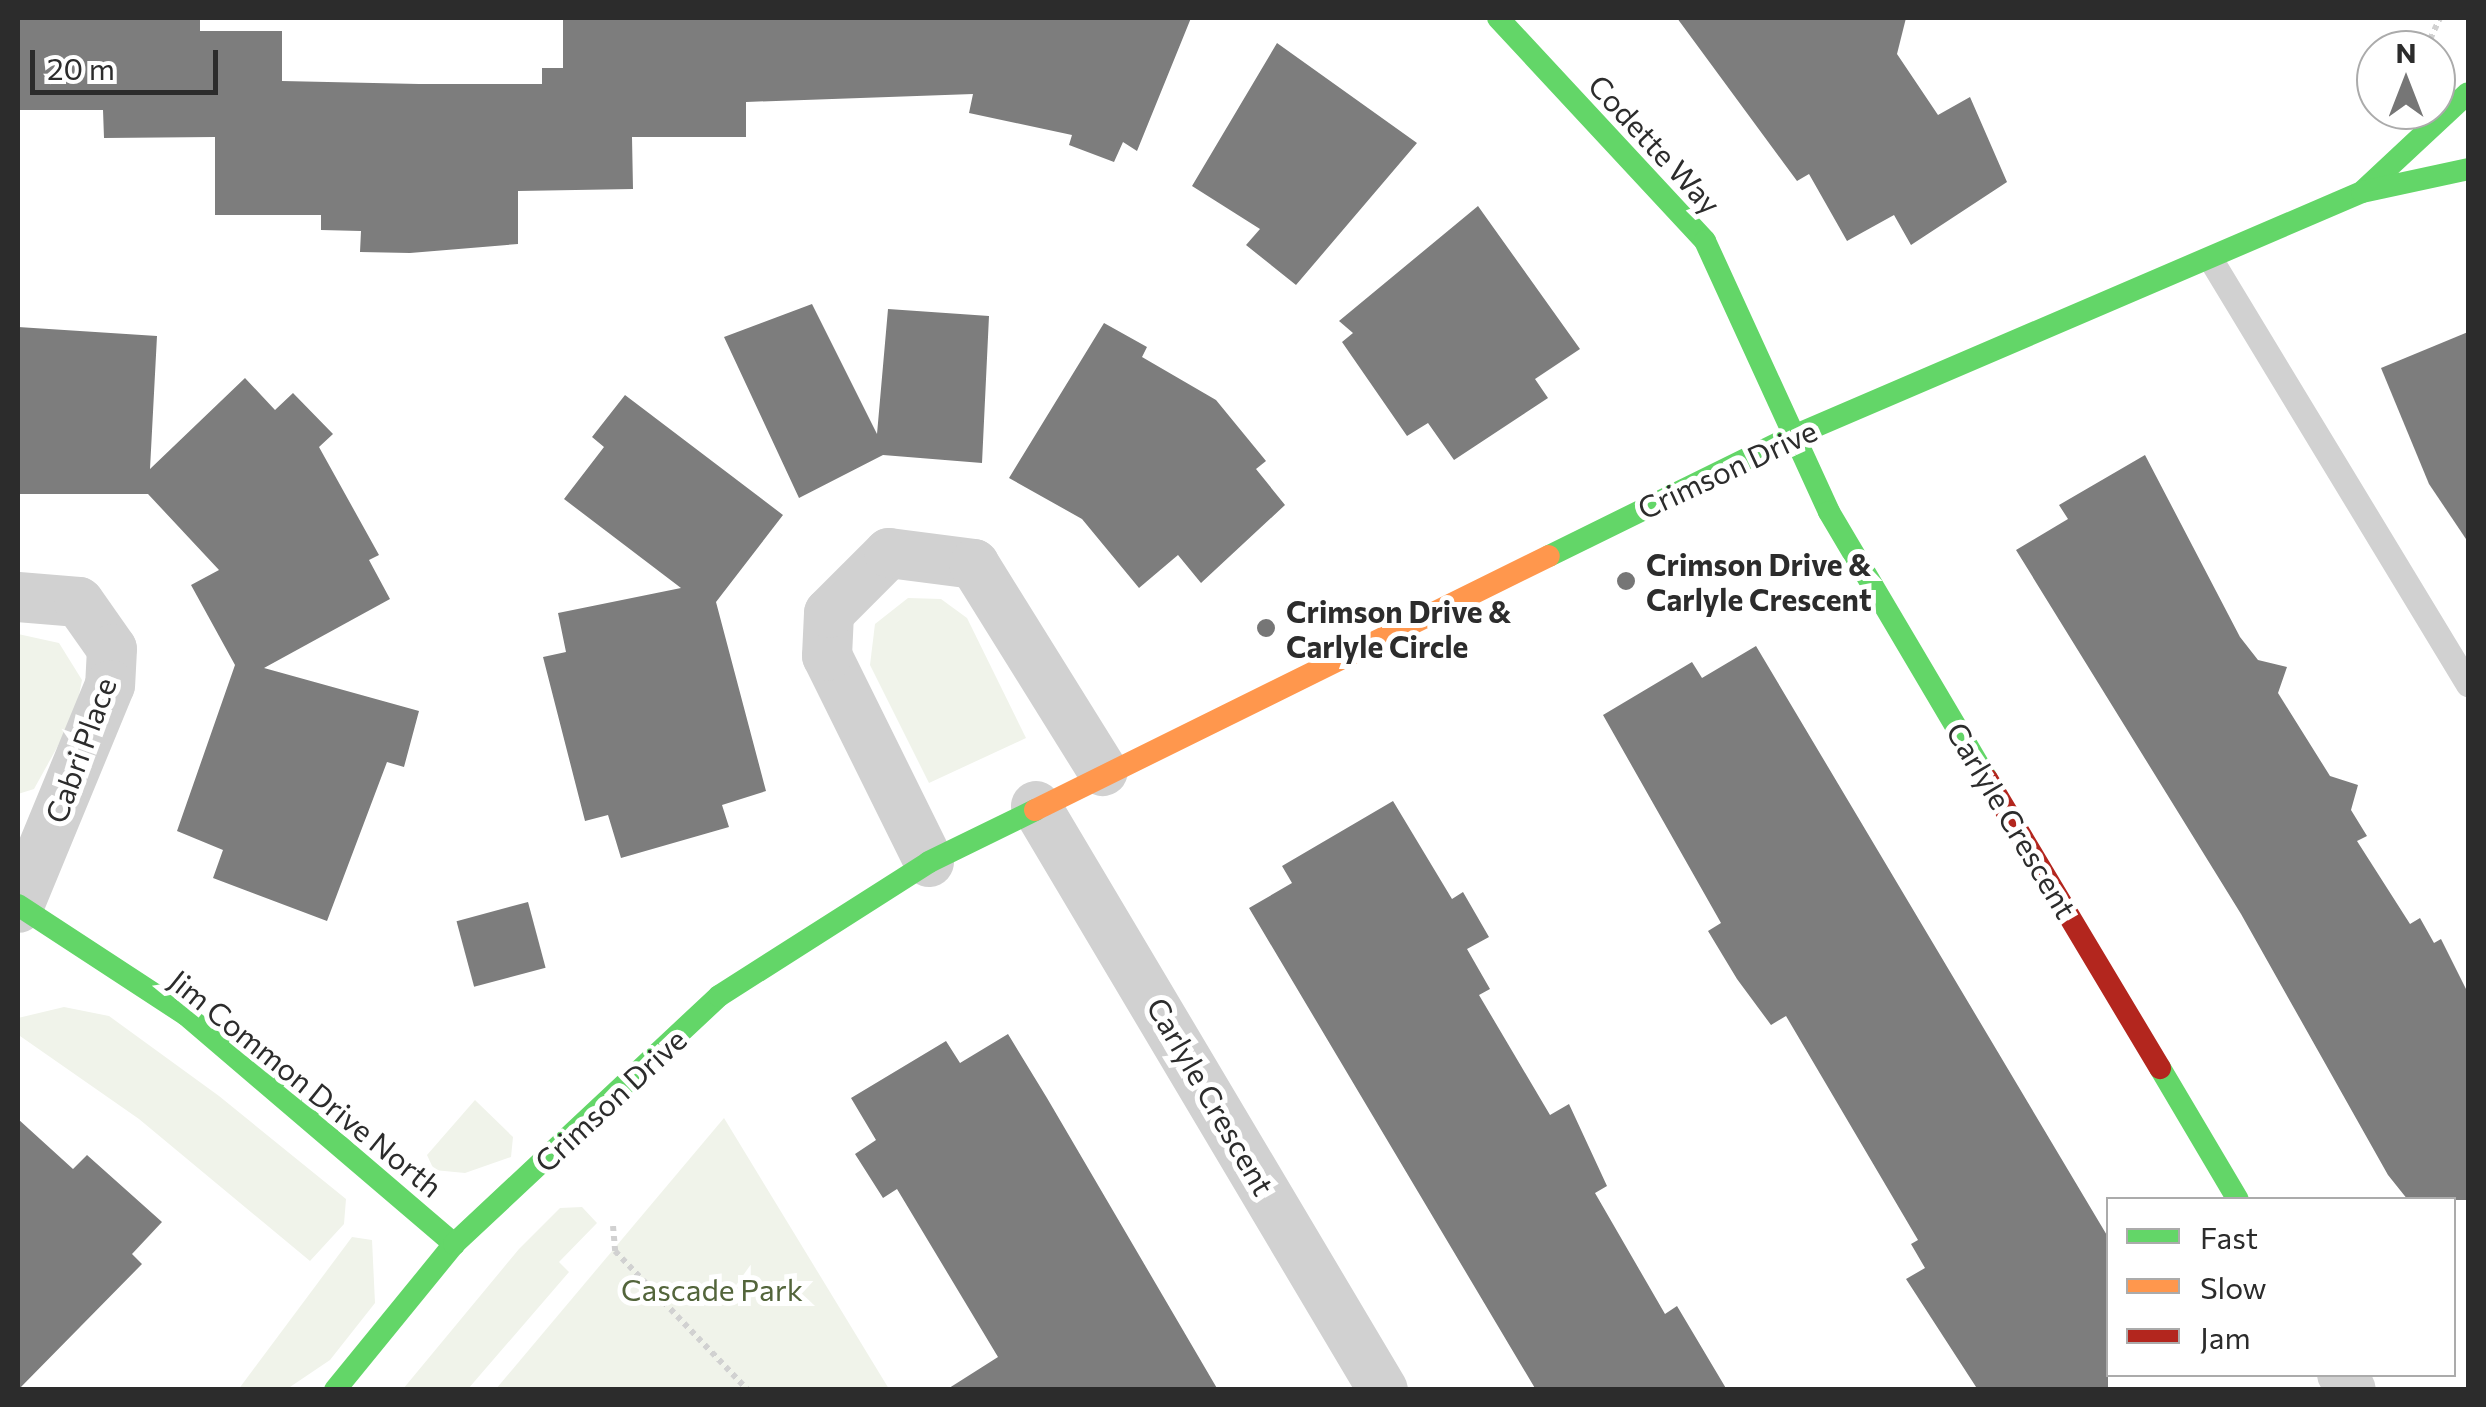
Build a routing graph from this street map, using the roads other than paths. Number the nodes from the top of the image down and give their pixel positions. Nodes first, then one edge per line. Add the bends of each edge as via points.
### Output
1 (1498, 18) edge
2 (2468, 92) edge
3 (2468, 168) edge
4 (2362, 192) junction
5 (2211, 260) junction
6 (1791, 437) junction
7 (18, 597) edge
8 (2468, 684) edge
9 (1103, 772) junction
10 (1036, 806) junction
11 (929, 862) junction
12 (18, 906) edge
13 (2236, 1197) edge
14 (454, 1244) junction
15 (335, 1390) edge
16 (1383, 1390) edge

1 - 6 street, Codette Way via 1705,242
2 - 4 street, Crimson Drive
3 - 4 street, Crimson Drive
4 - 5 street, Crimson Drive
5 - 6 street, Crimson Drive
5 - 8 lane
6 - 9 street, Crimson Drive
6 - 13 street, Carlyle Crescent
7 - 12 street, Cabri Place via 79,602 112,648 110,685
9 - 10 street, Crimson Drive
9 - 11 street via 974,564 889,553 829,613 827,656
10 - 11 street, Crimson Drive
10 - 16 street, Carlyle Crescent
11 - 14 street, Crimson Drive via 719,996
12 - 14 street, Jim Common Drive North via 186,1015
14 - 15 street, Crimson Drive

